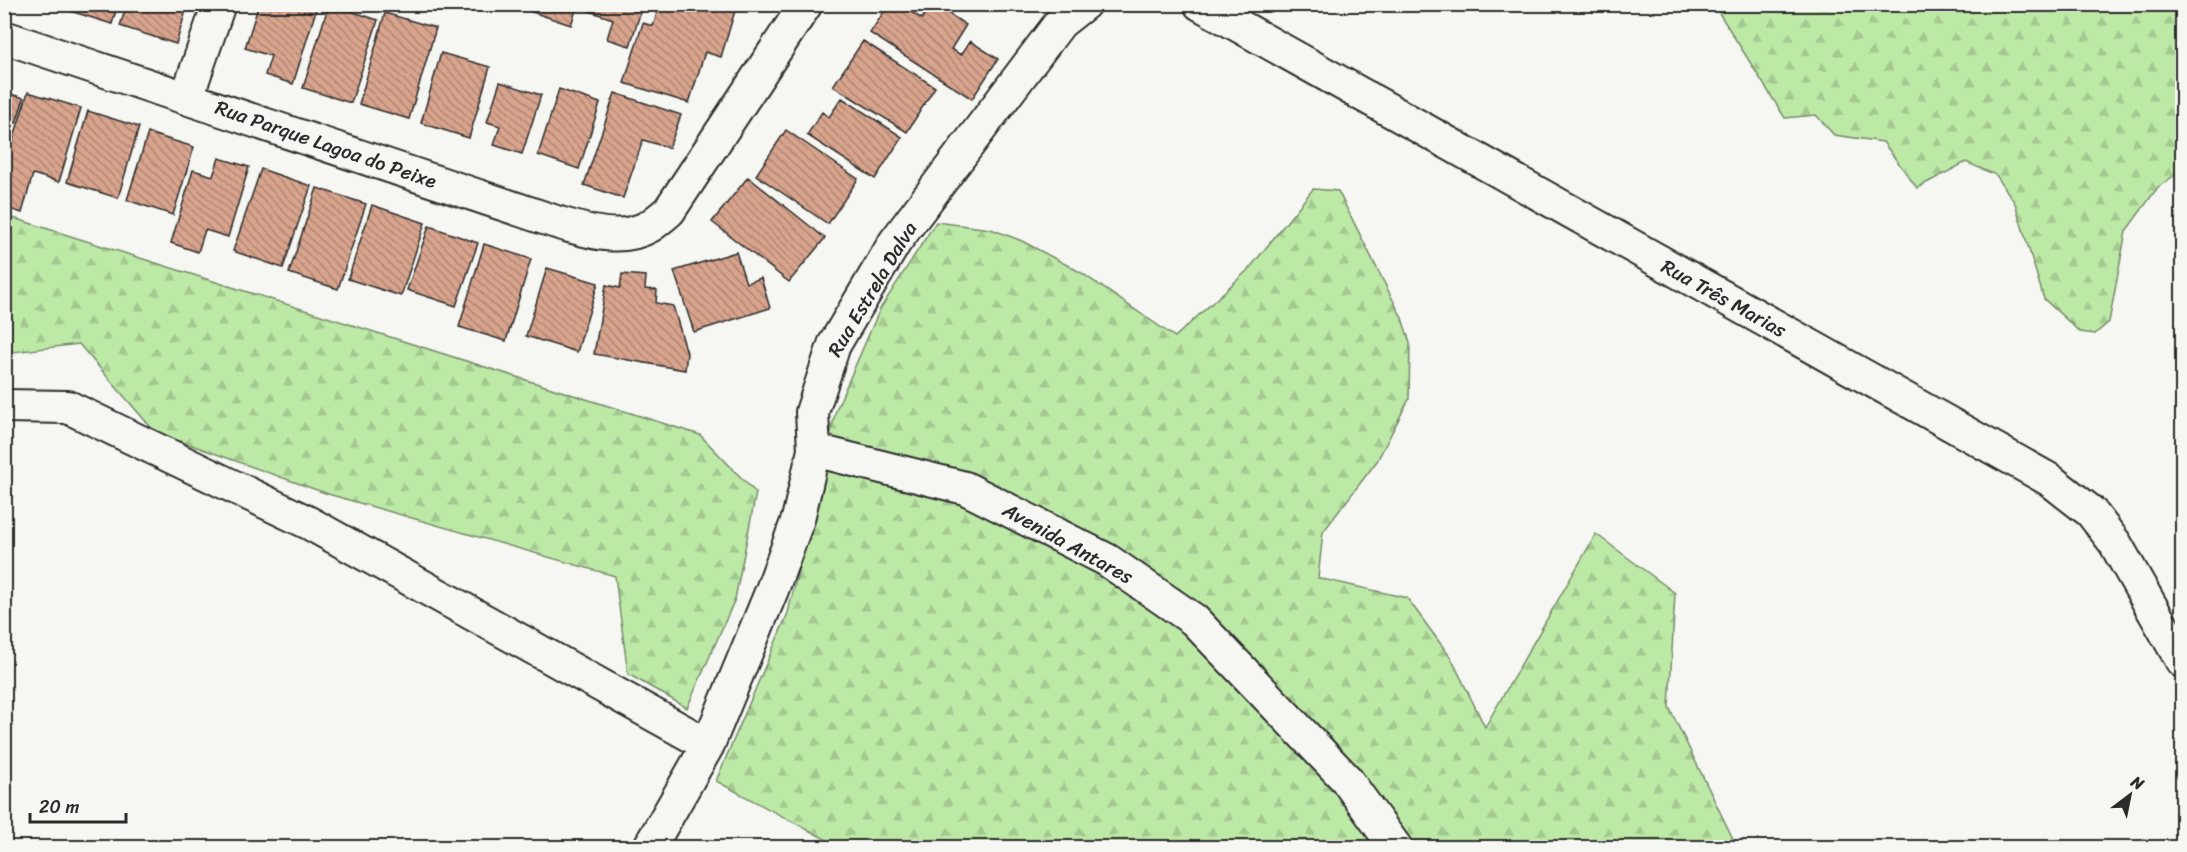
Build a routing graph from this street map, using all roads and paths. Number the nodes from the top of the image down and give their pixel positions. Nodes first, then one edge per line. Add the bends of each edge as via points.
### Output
1 (219, 4) edge
2 (806, 4) edge
3 (1084, 4) edge
4 (1200, 4) edge
5 (4, 37) edge
6 (187, 97) junction
7 (4, 406) edge
8 (814, 450) junction
9 (2182, 661) edge
10 (708, 745) junction
11 (649, 848) edge
12 (1396, 848) edge

1 - 6 street
2 - 6 street, Rua Parque Lagoa do Peixe via 669,211 649,227 622,235 556,222
3 - 8 street, Rua Estrela Dalva via 1060,23 895,242 834,345 812,412
4 - 9 street, Rua Três Marias via 2049,480 2091,512 2115,543
5 - 6 street, Rua Parque Lagoa do Peixe
7 - 10 street via 68,407 288,513
8 - 10 street, Rua Estrela Dalva via 798,519
8 - 12 street, Avenida Antares via 965,488 1117,567 1194,620 1346,779
10 - 11 street, Rua Estrela Dalva

